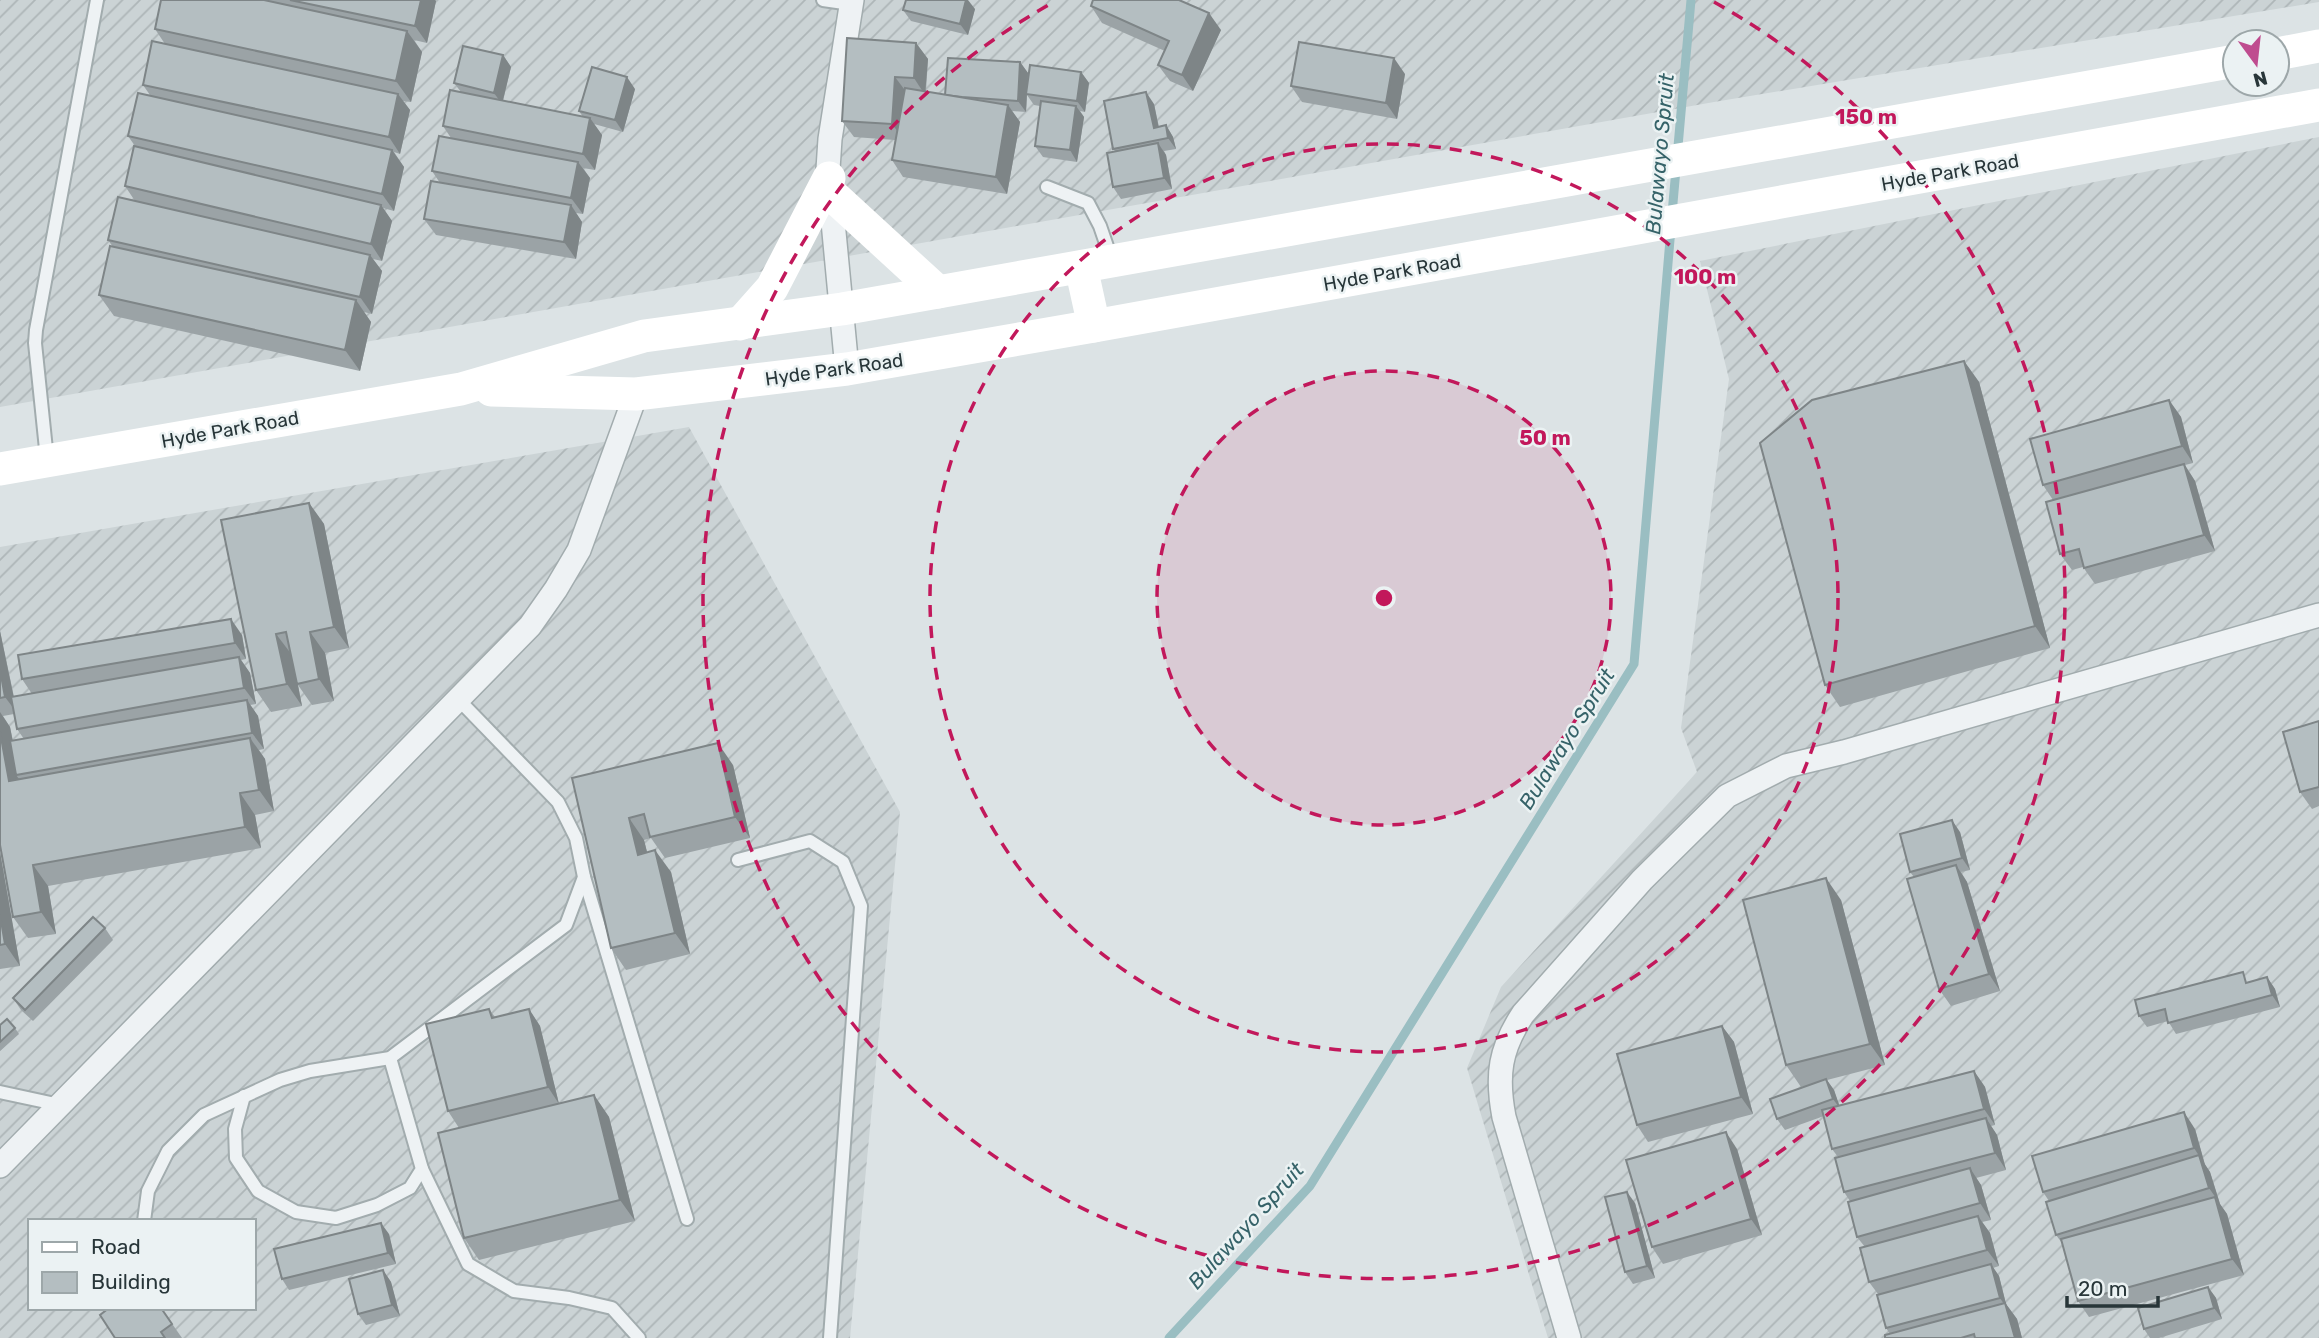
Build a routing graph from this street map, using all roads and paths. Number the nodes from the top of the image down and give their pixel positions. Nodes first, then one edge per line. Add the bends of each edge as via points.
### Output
1 (97, 0) edge
2 (823, 0) edge
3 (852, 2) edge
4 (2319, 46) edge
5 (2291, 51) edge
6 (2221, 63) edge
7 (2319, 105) edge
8 (829, 186) junction
9 (1047, 187) dead end
10 (1097, 264) junction
11 (938, 292) junction
12 (842, 309) junction
13 (740, 324) junction
14 (1094, 326) junction
15 (847, 369) junction
16 (461, 390) junction
17 (636, 394) junction
18 (47, 460) junction
19 (0, 469) edge
20 (2319, 615) edge
21 (458, 699) junction
22 (738, 860) dead end
23 (584, 877) junction
24 (390, 1058) junction
25 (0, 1091) edge
26 (244, 1096) junction
27 (60, 1105) junction
28 (0, 1166) edge
29 (422, 1169) junction
30 (144, 1219) edge
31 (687, 1219) dead end
32 (639, 1338) edge
33 (830, 1338) edge
34 (1569, 1338) edge

1 - 18 lane via 36,331
2 - 3 lane
3 - 8 street via 830,139
4 - 5 street
6 - 10 street, Hyde Park Road
7 - 14 street, Hyde Park Road
8 - 11 street
8 - 12 street
8 - 13 street via 772,288
9 - 10 lane via 1088,202 1100,226
10 - 11 street, Hyde Park Road
10 - 14 street
11 - 12 street, Hyde Park Road
12 - 13 street, Hyde Park Road
12 - 15 street
13 - 16 street, Hyde Park Road via 644,336
14 - 15 street, Hyde Park Road
15 - 17 street, Hyde Park Road
16 - 17 street, Hyde Park Road
16 - 18 street, Hyde Park Road
17 - 21 street via 569,568 530,626
18 - 19 street, Hyde Park Road
20 - 34 street via 1786,766 1718,805 1642,880 1508,1036 1499,1089 1502,1107
21 - 23 lane via 558,802 576,838
21 - 27 street
22 - 33 lane via 810,841 843,862 861,906
23 - 24 lane via 566,925
23 - 31 lane
24 - 26 lane via 310,1071
24 - 29 lane
25 - 27 lane
26 - 29 lane via 235,1129 236,1158 257,1191 296,1212 336,1218 377,1205 410,1188
26 - 30 lane via 204,1115 168,1151 148,1191
27 - 28 street
29 - 32 lane via 468,1264 514,1291 612,1308

